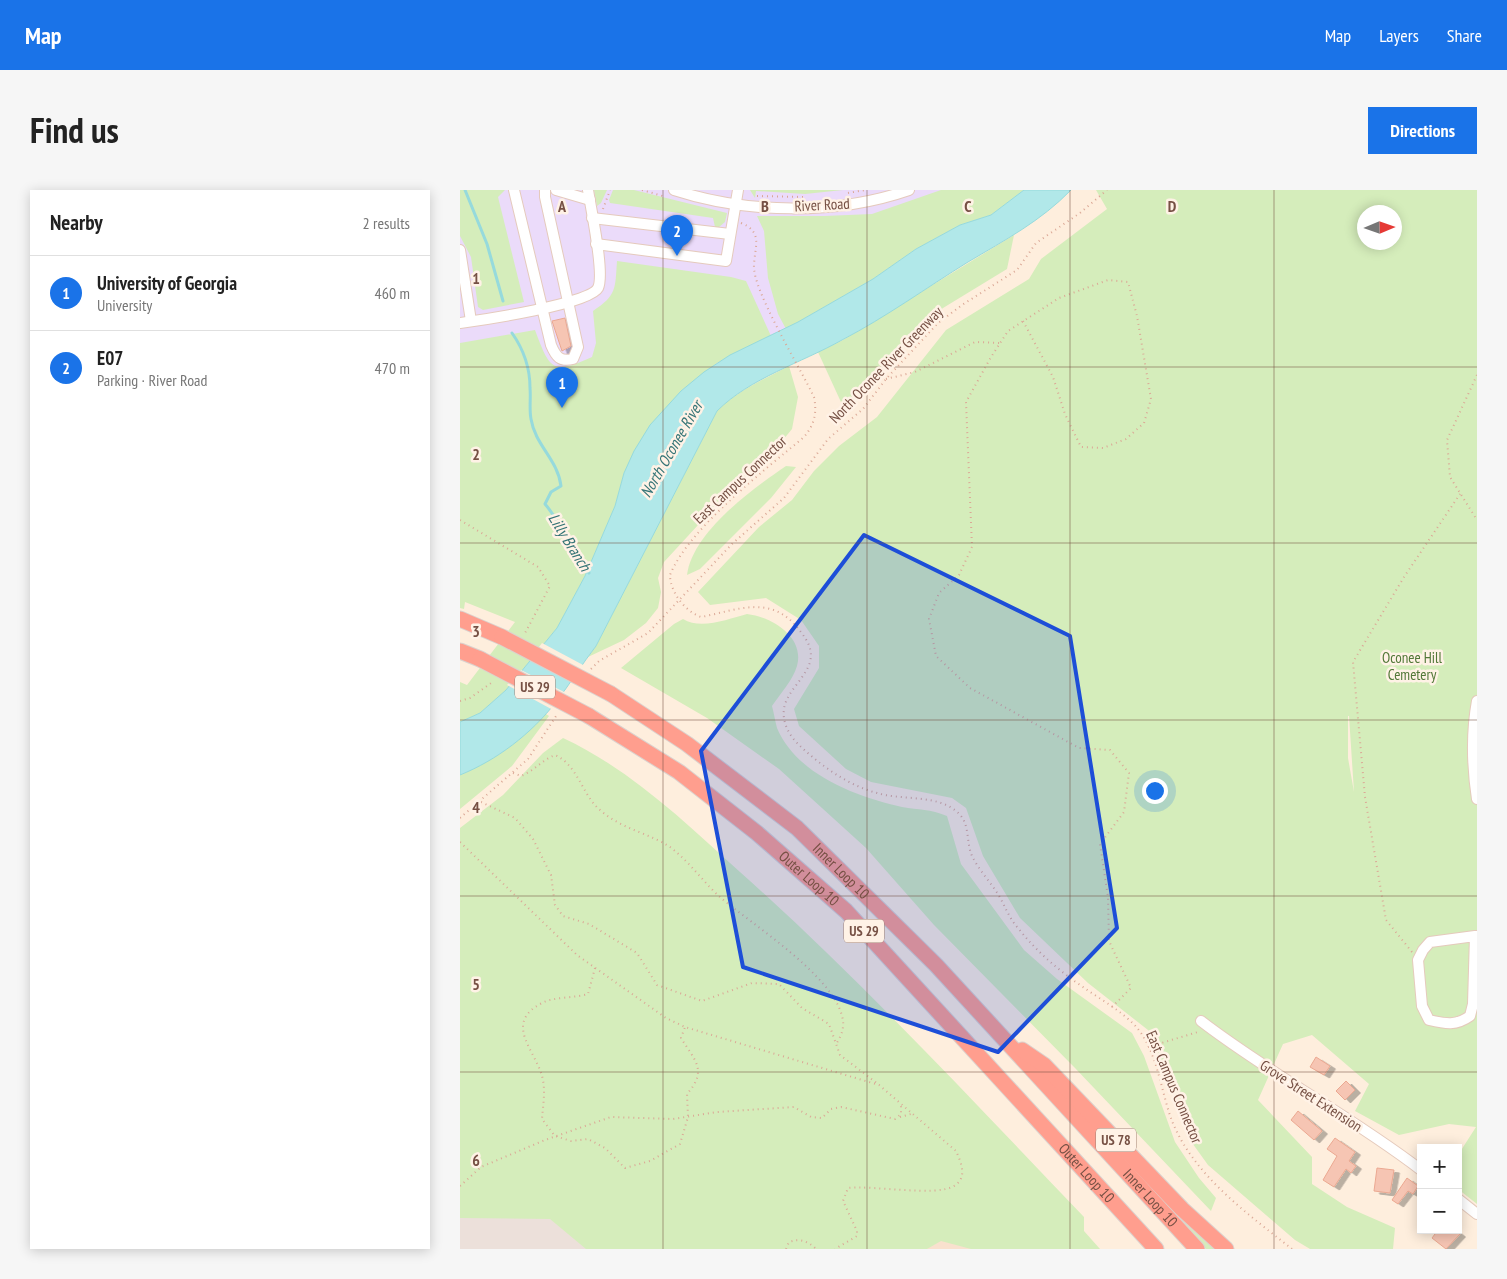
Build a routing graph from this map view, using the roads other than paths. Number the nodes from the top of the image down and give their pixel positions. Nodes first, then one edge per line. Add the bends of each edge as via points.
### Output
1 (514, 190) edge
2 (545, 190) edge
3 (556, 190) edge
4 (674, 190) edge
5 (738, 190) edge
6 (910, 190) edge
7 (589, 195) edge
8 (736, 203) junction
9 (592, 218) junction
10 (730, 234) junction
11 (596, 244) junction
12 (460, 250) edge
13 (461, 266) edge
14 (463, 294) edge
15 (568, 303) junction
16 (543, 308) junction
17 (471, 321) junction
18 (460, 323) edge
19 (460, 619) edge
20 (460, 650) edge
21 (1477, 701) edge
22 (1477, 799) edge
23 (1476, 936) edge
24 (1201, 1021) dead end
25 (1002, 1036) junction
26 (1417, 1167) edge
27 (1462, 1202) edge
28 (1477, 1214) edge
29 (1148, 1243) edge
30 (1156, 1249) edge
31 (1197, 1249) edge
32 (1226, 1249) edge

1 - 16 street
2 - 15 street
3 - 7 street
4 - 8 street, River Road
5 - 8 street
6 - 8 street, River Road via 866,202 835,206
7 - 9 street
8 - 10 street
9 - 10 street
9 - 11 street
10 - 11 street via 726,261
11 - 15 street via 601,271 599,287 593,294
12 - 13 street
13 - 14 street
14 - 17 street
15 - 16 street
15 - 16 street via 578,347 573,359 566,361 555,355
16 - 17 street
17 - 18 street
19 - 25 highway, Inner Loop 10 / US 29, bridge via 502,637 611,694 694,749 797,828 892,919
20 - 29 highway, Outer Loop 10 / US 29, bridge via 590,716 679,772 757,833 846,911
21 - 22 street via 1472,772
23 - 23 street via 1430,942 1418,960 1422,1006 1429,1020 1444,1024 1460,1023 1470,1016
24 - 26 street, Grove Street Extension via 1233,1046
25 - 31 highway, Inner Loop 10 / US 29
25 - 32 highway, US 78 via 1044,1064 1182,1209
27 - 28 street
29 - 30 highway, Outer Loop 10 / US 29

